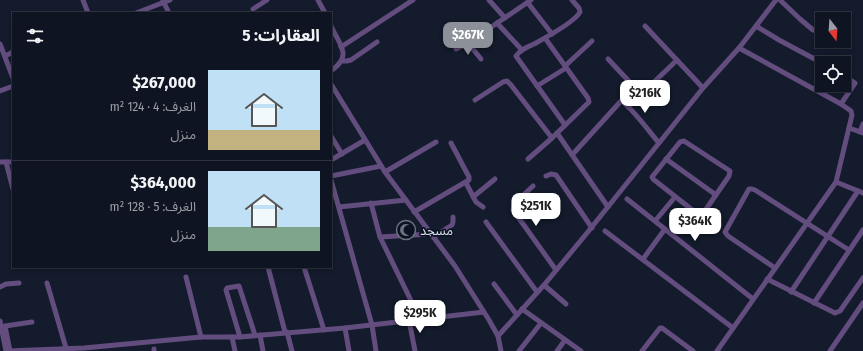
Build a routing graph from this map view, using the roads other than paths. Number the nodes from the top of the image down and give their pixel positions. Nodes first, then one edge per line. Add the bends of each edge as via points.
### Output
1 (83, 0) edge
2 (170, 0) edge
3 (267, 0) edge
4 (318, 0) edge
5 (413, 0) edge
6 (489, 0) edge
7 (572, 0) edge
8 (776, 0) edge
9 (780, 0) edge
10 (530, 1) edge
11 (163, 2) edge
12 (253, 9) dead end
13 (88, 12) edge
14 (138, 12) edge
15 (168, 12) edge
16 (324, 12) edge
17 (505, 18) junction
18 (497, 23) junction
19 (645, 26) dead end
20 (756, 26) junction
21 (332, 28) edge
22 (813, 30) dead end
23 (552, 34) junction
24 (545, 38) junction
25 (592, 41) dead end
26 (377, 42) dead end
27 (468, 43) junction
28 (0, 44) edge
29 (341, 47) junction
30 (739, 48) junction
31 (456, 49) dead end
32 (1, 50) edge
33 (522, 50) junction
34 (12, 52) edge
35 (5, 56) junction
36 (481, 59) dead end
37 (608, 59) dead end
38 (815, 59) edge
39 (677, 60) junction
40 (342, 61) junction
41 (566, 67) junction
42 (332, 70) edge
43 (12, 75) edge
44 (12, 86) edge
45 (332, 86) edge
46 (537, 86) junction
47 (703, 88) junction
48 (0, 90) edge
49 (848, 92) edge
50 (641, 94) junction
51 (475, 100) dead end
52 (840, 104) junction
53 (628, 107) junction
54 (565, 124) junction
55 (863, 124) edge
56 (849, 128) junction
57 (862, 132) edge
58 (557, 133) junction
59 (332, 138) edge
60 (552, 138) junction
61 (365, 140) junction
62 (436, 142) dead end
63 (451, 143) dead end
64 (659, 143) junction
65 (342, 154) junction
66 (572, 155) junction
67 (332, 159) edge
68 (528, 159) dead end
69 (666, 159) junction
70 (0, 162) edge
71 (6, 162) junction
72 (12, 162) edge
73 (381, 166) junction
74 (385, 172) junction
75 (332, 176) edge
76 (546, 176) dead end
77 (495, 179) dead end
78 (836, 182) junction
79 (466, 183) junction
80 (332, 184) edge
81 (12, 185) edge
82 (533, 186) dead end
83 (861, 192) edge
84 (716, 194) junction
85 (473, 197) junction
86 (675, 197) junction
87 (627, 199) dead end
88 (406, 200) junction
89 (371, 203) junction
90 (338, 207) junction
91 (483, 207) dead end
92 (608, 207) junction
93 (414, 212) junction
94 (453, 217) dead end
95 (656, 221) junction
96 (486, 222) dead end
97 (807, 223) junction
98 (592, 228) junction
99 (665, 229) junction
100 (863, 230) edge
101 (605, 231) dead end
102 (432, 236) junction
103 (828, 236) junction
104 (380, 237) junction
105 (849, 250) junction
106 (643, 259) junction
107 (268, 268) edge
108 (304, 268) edge
109 (775, 268) junction
110 (556, 270) junction
111 (186, 277) dead end
112 (863, 278) edge
113 (767, 279) junction
114 (19, 283) dead end
115 (47, 283) dead end
116 (494, 284) dead end
117 (544, 285) junction
118 (0, 287) edge
119 (537, 292) junction
120 (791, 292) junction
121 (753, 299) junction
122 (814, 303) junction
123 (863, 303) edge
124 (566, 304) dead end
125 (522, 309) junction
126 (484, 312) junction
127 (517, 315) junction
128 (420, 319) junction
129 (409, 320) junction
130 (0, 321) edge
131 (32, 322) dead end
132 (541, 323) junction
133 (372, 324) junction
134 (345, 328) junction
135 (733, 328) junction
136 (324, 330) junction
137 (286, 332) junction
138 (258, 335) junction
139 (232, 336) junction
140 (498, 336) junction
141 (200, 337) junction
142 (240, 337) junction
143 (565, 340) junction
144 (66, 348) junction
145 (8, 351) edge
146 (236, 351) edge
147 (263, 351) edge
148 (292, 351) edge
149 (349, 351) edge
150 (376, 351) edge
151 (415, 351) edge
152 (501, 351) edge
153 (519, 351) edge
154 (557, 351) edge
155 (581, 351) edge
156 (642, 351) edge
157 (693, 351) edge
158 (718, 351) edge
159 (830, 351) edge

1 - 13 street
2 - 11 street
3 - 12 street
4 - 16 street
5 - 29 street
6 - 17 street
7 - 23 street via 579,8 579,14
8 - 20 street
9 - 22 street
10 - 17 street
10 - 23 street
11 - 14 street
11 - 15 street
17 - 18 street
18 - 27 street
18 - 33 street
19 - 39 street
20 - 30 street
20 - 38 street
21 - 29 street
23 - 24 street
24 - 33 street
24 - 41 street
25 - 41 street
26 - 40 street via 351,60
27 - 31 street
27 - 36 street
28 - 32 street
29 - 40 street via 344,55
30 - 47 street
30 - 52 street
32 - 35 street
33 - 46 street via 517,54 517,59
34 - 35 street
35 - 43 street
37 - 50 street
39 - 47 street
39 - 50 street
40 - 42 street
41 - 46 street
41 - 54 street via 589,102
44 - 48 street
45 - 61 street
46 - 54 street
47 - 64 street
49 - 52 street
50 - 53 street
51 - 60 street via 507,81
52 - 56 street via 852,113
53 - 64 street
53 - 66 street via 623,101 618,102
54 - 58 street
55 - 57 street
56 - 57 street
56 - 78 street
58 - 60 street
58 - 66 street
59 - 65 street
60 - 68 street
61 - 65 street
61 - 73 street
62 - 74 street
63 - 79 street via 469,177
64 - 92 street
65 - 67 street
66 - 92 street
69 - 84 street
69 - 84 street via 680,142 684,141 728,169 729,176
69 - 86 street via 652,177
70 - 71 street
71 - 72 street
71 - 81 street
73 - 74 street
73 - 75 street
74 - 88 street
76 - 98 street via 556,175
77 - 85 street
78 - 83 street
78 - 97 street
79 - 85 street
79 - 93 street
80 - 90 street
82 - 110 street via 513,208
83 - 103 street
84 - 86 street via 700,216
85 - 91 street
86 - 95 street
87 - 95 street
88 - 89 street
88 - 93 street
89 - 90 street
89 - 104 street
90 - 133 street
92 - 98 street
93 - 102 street
94 - 102 street via 452,225
95 - 99 street
96 - 119 street
97 - 103 street
97 - 109 street
97 - 109 street via 755,190 749,189 725,232
98 - 110 street
99 - 106 street
99 - 121 street
100 - 105 street
101 - 106 street
102 - 104 street
102 - 126 street via 456,266
103 - 105 street
103 - 120 street
104 - 128 street
105 - 122 street
106 - 135 street
107 - 137 street
108 - 136 street
109 - 113 street
110 - 117 street
111 - 141 street
112 - 122 street via 839,312 835,313
113 - 120 street
113 - 121 street
114 - 118 street
115 - 144 street
116 - 127 street
117 - 119 street
117 - 124 street
119 - 125 street
120 - 122 street
121 - 135 street
123 - 159 street
125 - 127 street
125 - 132 street
126 - 128 street
126 - 140 street
127 - 140 street
128 - 129 street
129 - 133 street
129 - 151 street
130 - 145 street
131 - 145 street via 5,326
132 - 143 street
132 - 153 street
133 - 134 street
133 - 150 street
134 - 136 street
134 - 149 street
135 - 158 street
136 - 137 street
137 - 138 street
137 - 148 street
138 - 142 street
138 - 142 street via 239,286 226,290
138 - 147 street
139 - 141 street
139 - 142 street
139 - 146 street
140 - 152 street
141 - 144 street
143 - 154 street
143 - 155 street
144 - 145 street
156 - 157 street via 660,328

